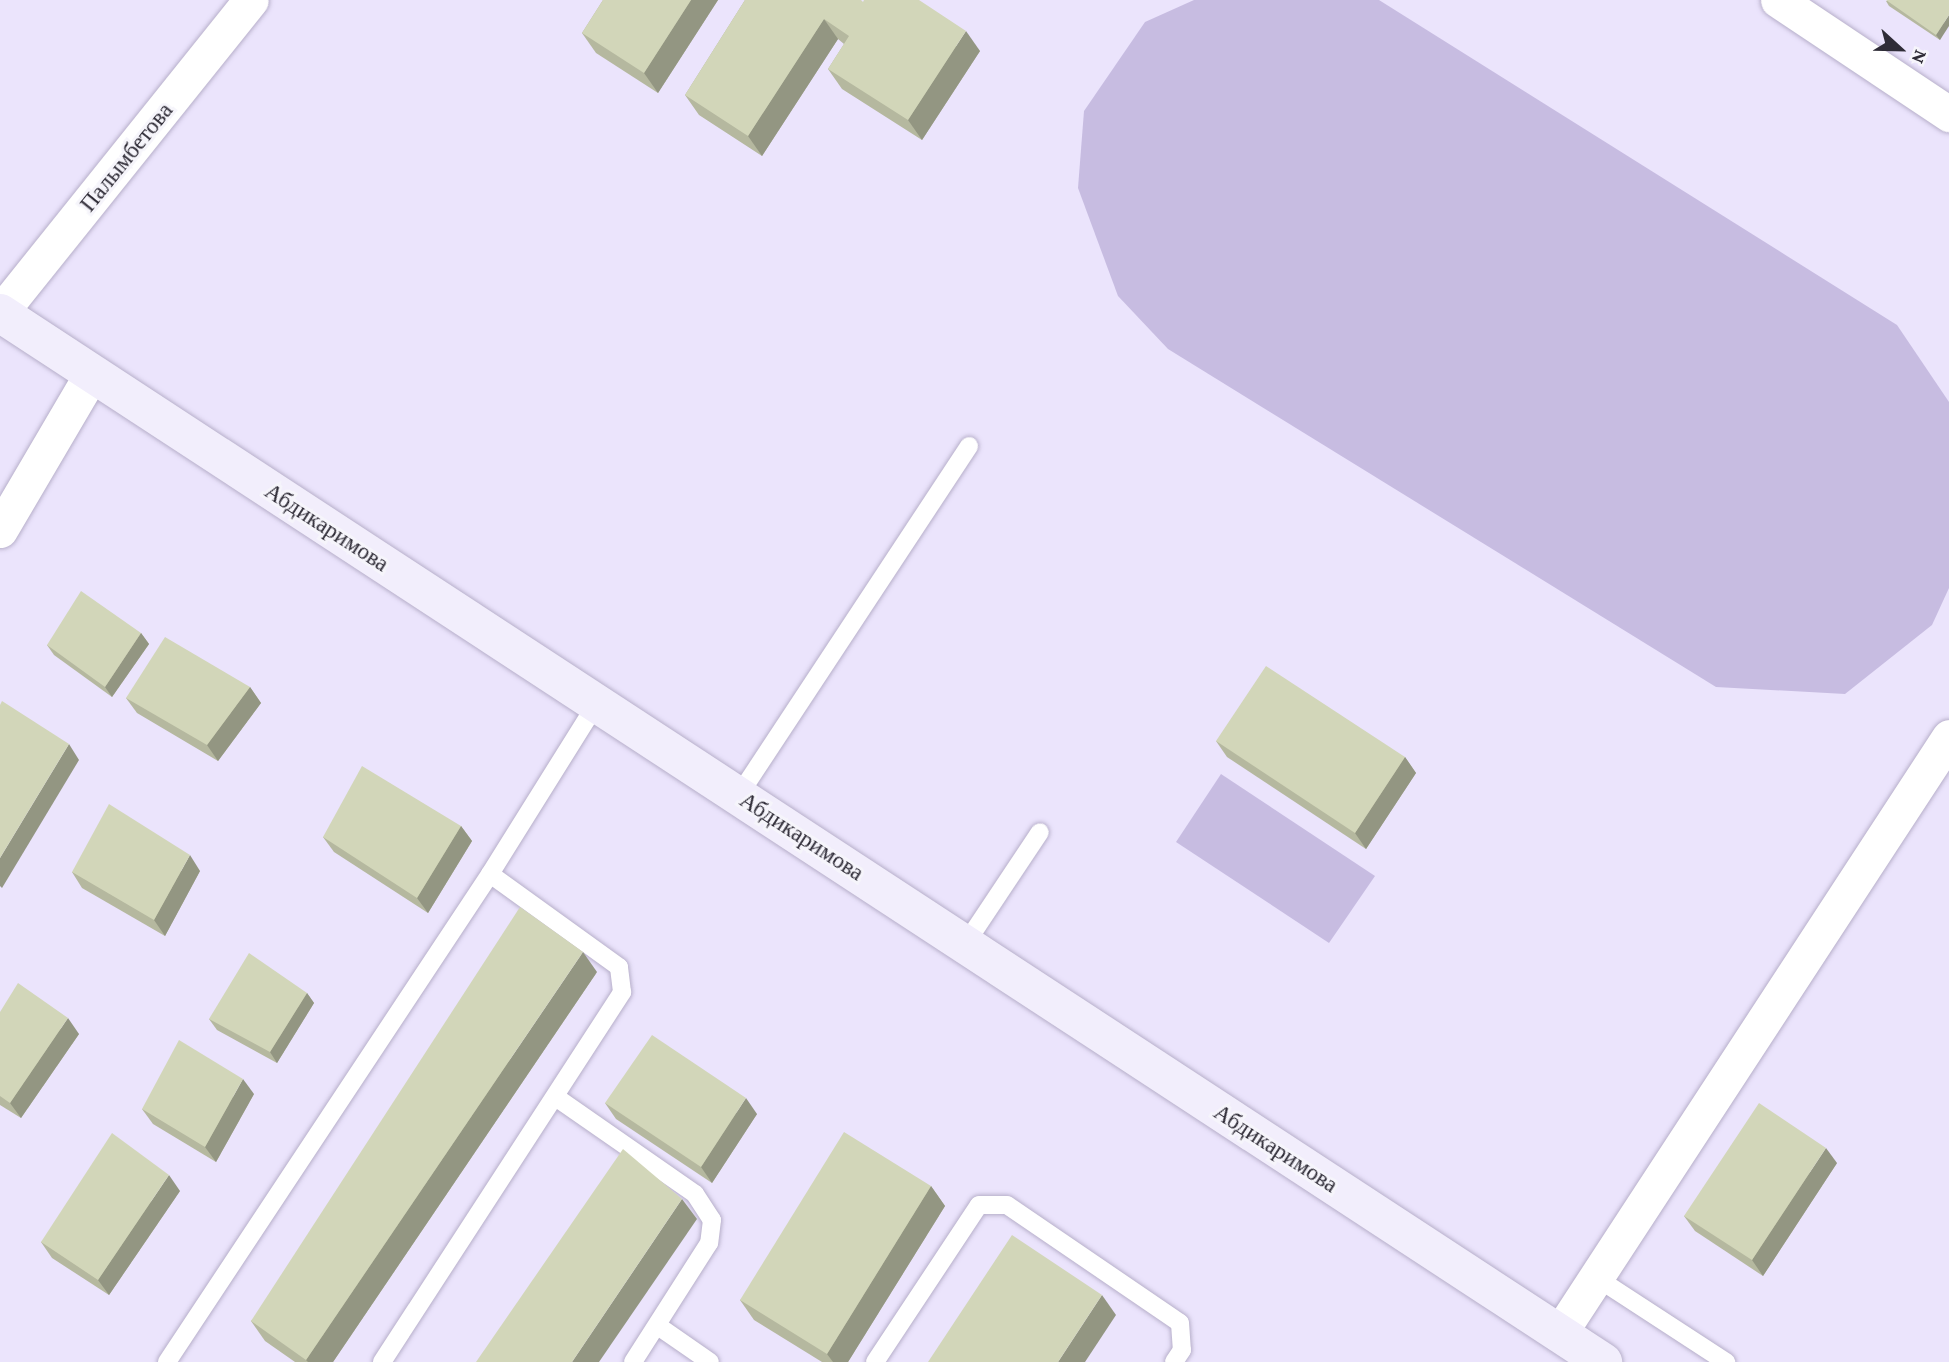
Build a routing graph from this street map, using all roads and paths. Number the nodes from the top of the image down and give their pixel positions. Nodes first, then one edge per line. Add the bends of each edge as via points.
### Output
1 (251, 0) edge
2 (1778, 0) edge
3 (1949, 114) edge
4 (0, 313) edge
5 (92, 373) junction
6 (969, 446) dead end
7 (0, 530) edge
8 (597, 703) junction
9 (1949, 737) edge
10 (739, 795) junction
11 (1040, 832) dead end
12 (490, 874) junction
13 (966, 943) junction
14 (556, 1098) junction
15 (1594, 1276) junction
16 (658, 1326) junction
17 (1559, 1334) junction
18 (167, 1362) edge
19 (382, 1362) edge
20 (633, 1362) edge
21 (710, 1362) edge
22 (875, 1362) edge
23 (1174, 1362) edge
24 (1603, 1362) edge
25 (1726, 1362) edge

1 - 4 street, Палымбетова
2 - 3 street
4 - 5 main road, Абдикаримова
5 - 7 street
5 - 8 main road, Абдикаримова
6 - 10 lane
8 - 10 main road, Абдикаримова
8 - 12 lane
9 - 15 street
10 - 13 main road, Абдикаримова
11 - 13 lane
12 - 14 lane via 619,967 622,992
12 - 18 lane
13 - 17 main road, Абдикаримова
14 - 16 lane via 695,1194 712,1220 709,1243
14 - 19 lane
15 - 17 street
15 - 25 lane
16 - 20 lane
16 - 21 lane
17 - 24 main road, Абдикаримова
22 - 23 lane via 979,1205 1007,1205 1180,1323 1182,1350

